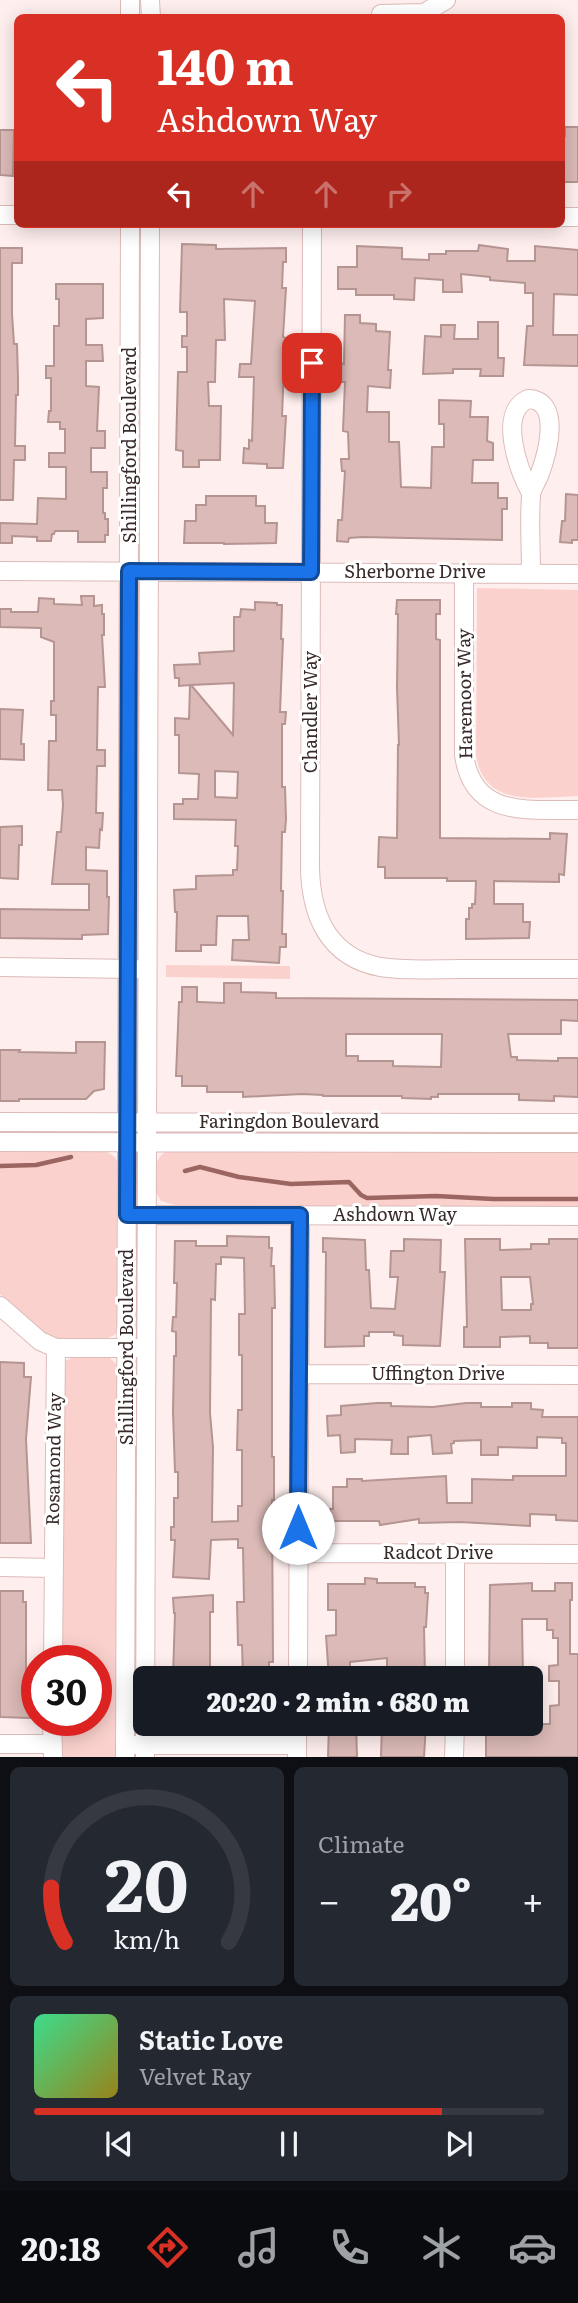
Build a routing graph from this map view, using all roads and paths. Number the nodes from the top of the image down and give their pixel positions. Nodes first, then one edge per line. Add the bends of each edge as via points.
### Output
1 (446, 0) edge
2 (381, 14) dead end
3 (130, 228) edge
4 (150, 228) edge
5 (312, 228) edge
6 (531, 493) dead end
7 (0, 571) edge
8 (129, 571) junction
9 (149, 571) junction
10 (311, 572) junction
11 (531, 572) junction
12 (464, 573) junction
13 (578, 574) edge
14 (578, 810) edge
15 (0, 967) edge
16 (128, 969) junction
17 (148, 969) junction
18 (578, 970) edge
19 (0, 1122) edge
20 (127, 1122) junction
21 (147, 1122) junction
22 (451, 1123) junction
23 (578, 1123) edge
24 (0, 1142) edge
25 (127, 1142) junction
26 (147, 1142) junction
27 (452, 1143) junction
28 (578, 1143) edge
29 (127, 1215) junction
30 (147, 1215) junction
31 (300, 1215) junction
32 (578, 1216) edge
33 (0, 1306) edge
34 (56, 1348) junction
35 (128, 1348) junction
36 (146, 1348) junction
37 (299, 1374) junction
38 (578, 1375) edge
39 (298, 1553) junction
40 (455, 1553) junction
41 (578, 1554) edge
42 (0, 1567) edge
43 (53, 1567) junction
44 (53, 1645) edge
45 (298, 1666) edge
46 (455, 1666) edge
47 (454, 1736) edge
48 (0, 1744) edge
49 (53, 1751) edge
50 (125, 1751) edge
51 (145, 1751) edge
52 (297, 1751) edge
53 (454, 1757) edge

1 - 2 street via 425,13
3 - 8 street, Shillingford Boulevard
4 - 9 street, Shillingford Boulevard
5 - 10 street, Chandler Way
6 - 11 street
7 - 8 street, Sherborne Drive
8 - 9 street, Sherborne Drive
8 - 16 street, Shillingford Boulevard
9 - 10 street, Sherborne Drive
9 - 17 street, Shillingford Boulevard
10 - 12 street, Sherborne Drive
10 - 18 street, Chandler Way via 310,886 318,919 327,933 349,954 378,966
11 - 12 street, Sherborne Drive
11 - 13 street, Sherborne Drive
12 - 14 street, Haremoor Way via 464,741 470,778 484,796 502,807
15 - 16 street
16 - 17 street
16 - 20 street, Shillingford Boulevard
17 - 21 street, Shillingford Boulevard
19 - 20 street, Faringdon Boulevard
20 - 21 street, Faringdon Boulevard
20 - 25 street, Shillingford Boulevard
21 - 22 street, Faringdon Boulevard
21 - 26 street, Shillingford Boulevard
22 - 23 street, Faringdon Boulevard
22 - 27 street
24 - 25 street, Faringdon Boulevard
25 - 26 street, Faringdon Boulevard
25 - 29 street, Shillingford Boulevard
26 - 27 street, Faringdon Boulevard
26 - 30 street, Shillingford Boulevard
27 - 28 street, Faringdon Boulevard
29 - 30 street, Ashdown Way
29 - 35 street, Shillingford Boulevard
30 - 31 street, Ashdown Way
30 - 36 street, Shillingford Boulevard
31 - 32 street, Ashdown Way
31 - 37 street
33 - 34 street via 40,1342
34 - 35 street
34 - 43 street, Rosamond Way
35 - 36 street
35 - 50 street, Shillingford Boulevard
36 - 51 street, Shillingford Boulevard
37 - 38 street, Uffington Drive
37 - 39 street
39 - 40 street, Radcot Drive
39 - 45 street
40 - 41 street, Radcot Drive
40 - 46 street
42 - 43 street
43 - 44 street, Rosamond Way
47 - 53 street
48 - 49 street
50 - 51 street
51 - 52 street

